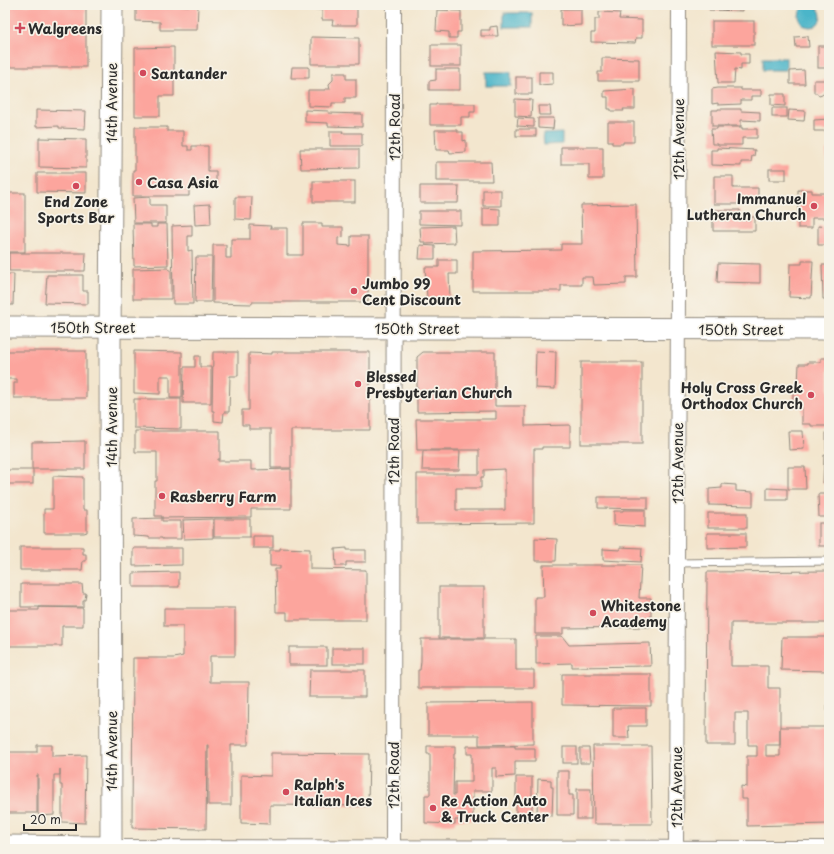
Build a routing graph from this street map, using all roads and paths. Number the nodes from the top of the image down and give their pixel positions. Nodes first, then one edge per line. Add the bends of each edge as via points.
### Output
1 (112, 5) edge
2 (394, 5) edge
3 (679, 5) edge
4 (5, 327) edge
5 (110, 327) junction
6 (394, 328) junction
7 (678, 329) junction
8 (829, 329) edge
9 (829, 561) edge
10 (677, 563) junction
11 (5, 846) edge
12 (111, 848) edge
13 (393, 848) edge
14 (829, 848) edge
15 (676, 849) edge

1 - 5 street, 14th Avenue
2 - 6 street, 12th Road
3 - 7 street, 12th Avenue
4 - 5 street, 150th Street
5 - 6 street, 150th Street
5 - 12 street, 14th Avenue
6 - 7 street, 150th Street
6 - 13 street, 12th Road
7 - 8 street, 150th Street
7 - 10 street, 12th Avenue
9 - 10 lane
10 - 15 street, 12th Avenue
11 - 12 street
12 - 13 street
13 - 15 street
14 - 15 street

